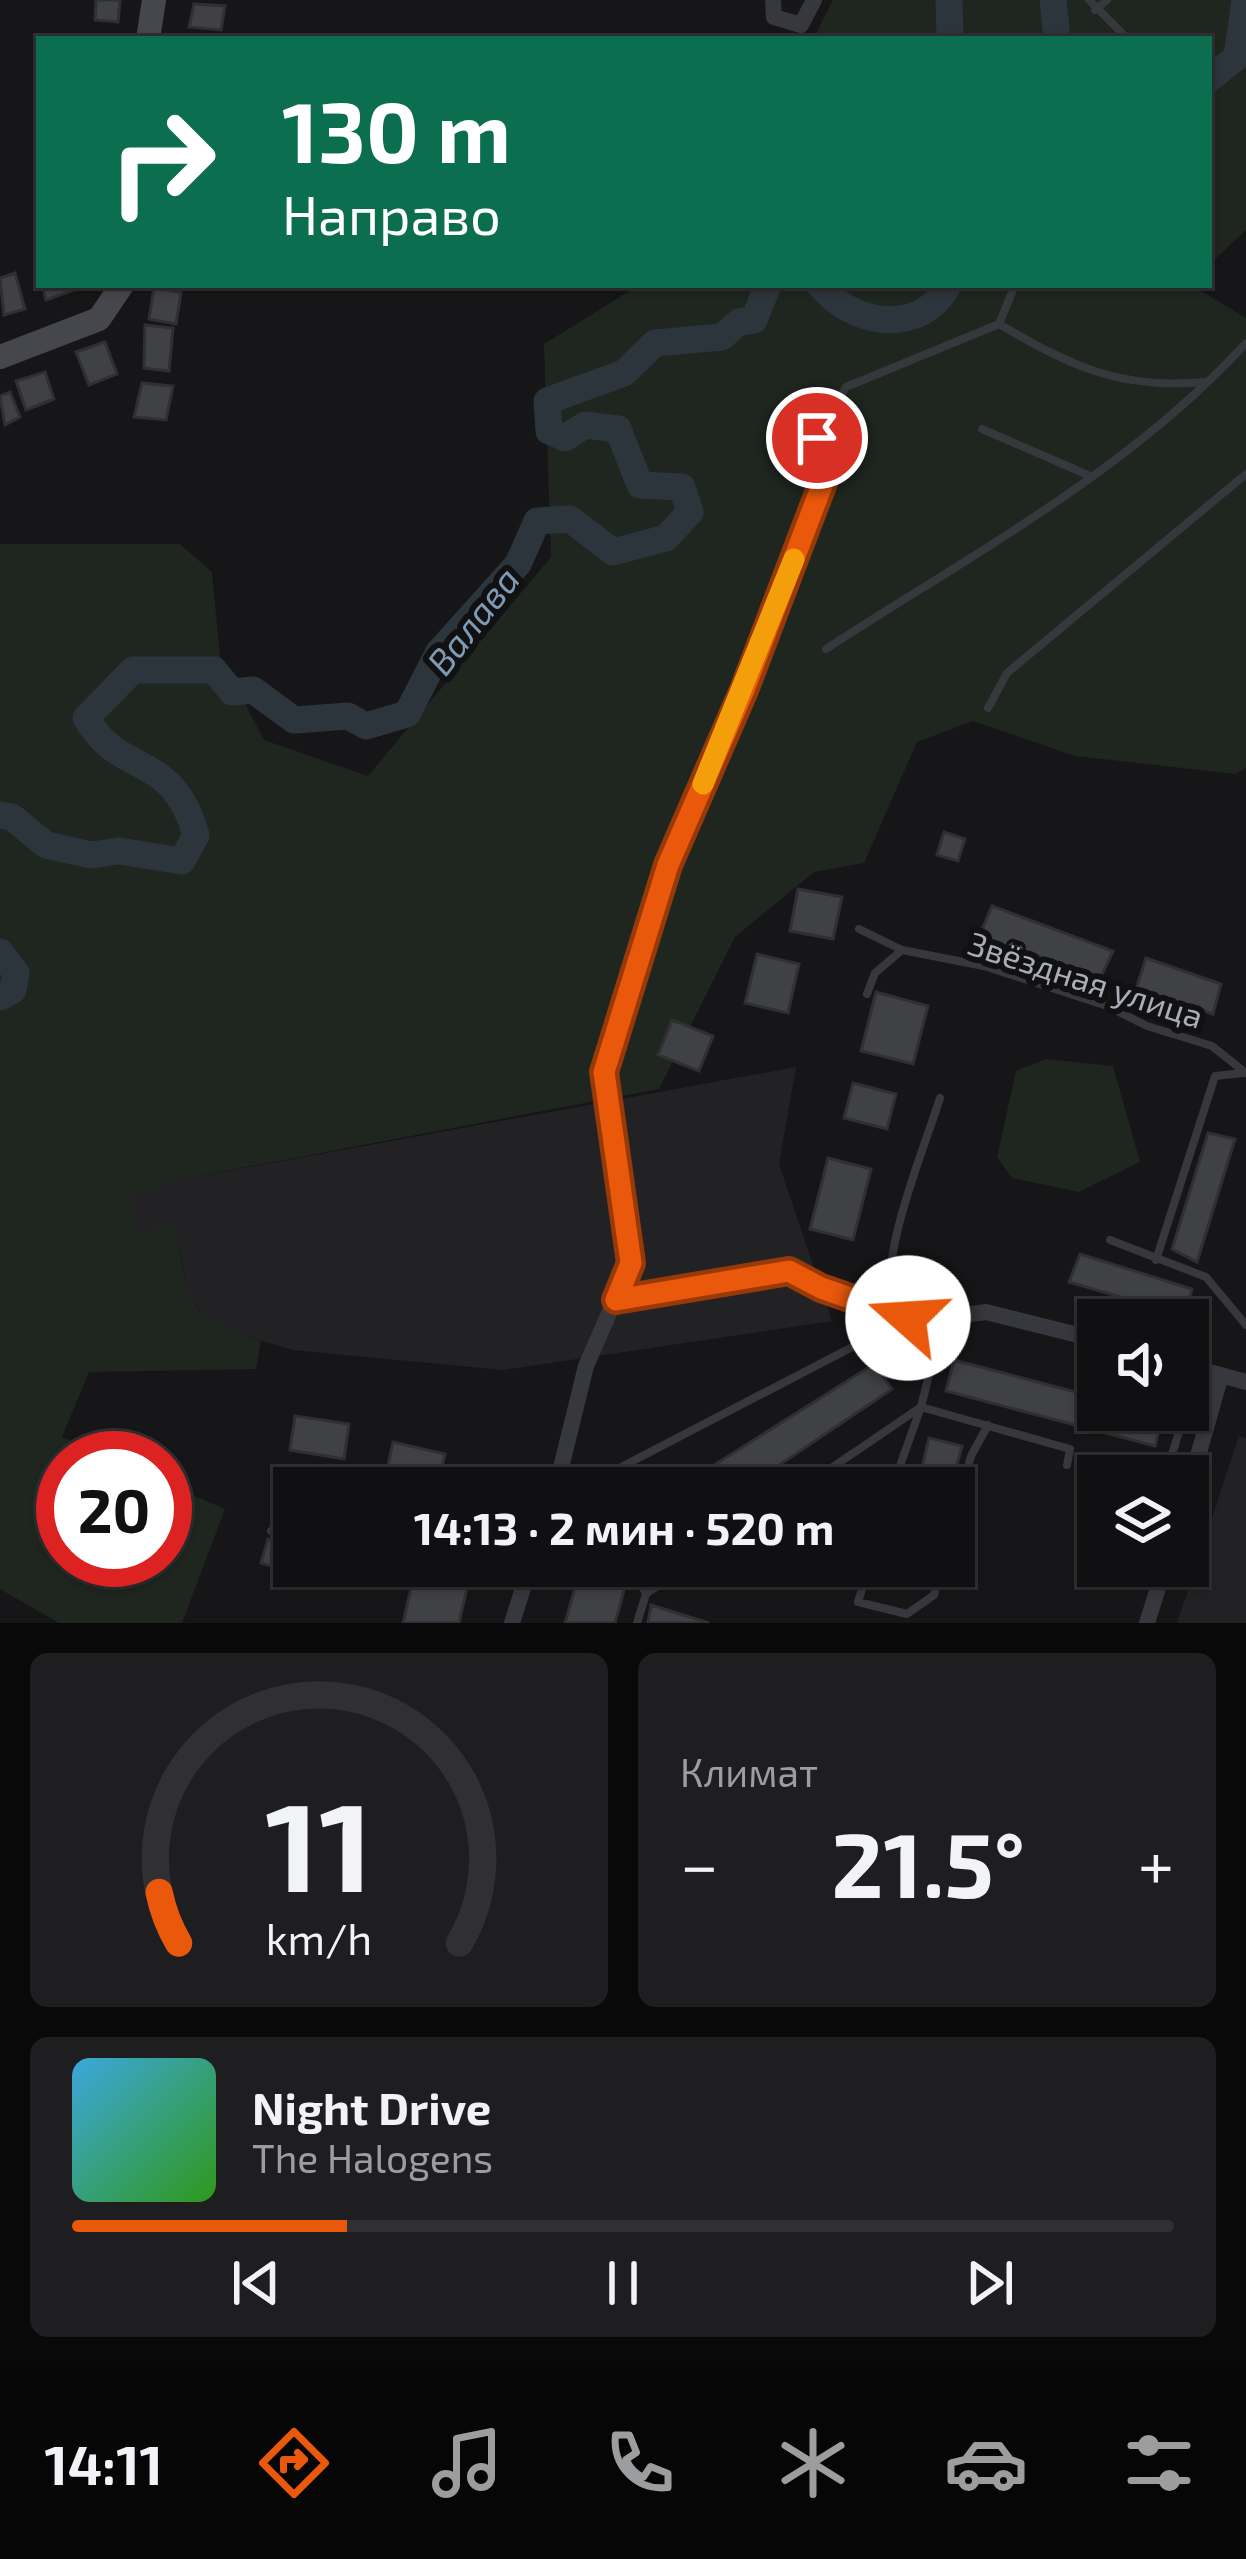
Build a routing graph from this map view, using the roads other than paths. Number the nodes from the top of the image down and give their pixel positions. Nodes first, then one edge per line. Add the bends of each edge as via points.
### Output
1 (154, 0) edge
2 (773, 0) edge
3 (814, 0) edge
4 (1089, 0) edge
5 (1107, 0) edge
6 (1095, 10) junction
7 (148, 36) edge
8 (1125, 36) edge
9 (120, 288) edge
10 (1014, 288) edge
11 (999, 324) junction
12 (1246, 343) edge
13 (0, 357) edge
14 (1207, 382) junction
15 (982, 429) dead end
16 (817, 438) joint
17 (1246, 474) edge
18 (1089, 476) junction
19 (826, 649) dead end
20 (988, 708) dead end
21 (859, 929) dead end
22 (902, 950) junction
23 (867, 994) dead end
24 (1245, 1072) edge
25 (940, 1098) dead end
26 (1110, 1240) dead end
27 (1156, 1260) junction
28 (616, 1300) junction
29 (897, 1315) junction
30 (913, 1320) junction
31 (1246, 1325) edge
32 (1077, 1335) edge
33 (1209, 1372) edge
34 (1221, 1375) junction
35 (1246, 1382) edge
36 (921, 1407) junction
37 (988, 1425) junction
38 (1198, 1455) edge
39 (1067, 1465) dead end
40 (561, 1467) edge
41 (622, 1467) edge
42 (833, 1467) edge
43 (900, 1467) edge
44 (967, 1467) edge
45 (522, 1587) edge
46 (643, 1587) edge
47 (656, 1587) edge
48 (863, 1587) edge
49 (936, 1587) edge
50 (1158, 1587) edge
51 (646, 1594) junction
52 (512, 1623) edge
53 (638, 1623) edge
54 (1147, 1623) edge

1 - 7 main road
2 - 3 street via 774,17 801,25
4 - 6 lane
5 - 6 lane
6 - 8 lane
9 - 13 main road via 99,319
10 - 11 lane
11 - 14 lane via 1093,374 1142,384
11 - 16 lane via 845,387
12 - 14 lane
14 - 18 lane
15 - 18 lane
16 - 28 street via 824,480 668,865 604,1072 631,1263
17 - 20 lane via 1007,673
18 - 19 lane
21 - 22 lane, Звёздная улица
22 - 23 lane via 875,974
22 - 24 lane, Звёздная улица via 984,966 1107,1006 1212,1046
24 - 27 lane via 1215,1076
25 - 29 lane via 891,1262 889,1301
26 - 27 lane
27 - 31 lane via 1206,1277
28 - 29 lane via 789,1271
28 - 40 street via 586,1366
29 - 30 lane
30 - 32 street via 986,1312
30 - 36 lane via 938,1338
30 - 41 lane
33 - 34 street
34 - 35 street
34 - 38 street
36 - 37 lane
36 - 42 lane
36 - 43 lane
37 - 39 lane via 1070,1449
37 - 44 lane
45 - 52 street
46 - 51 lane
47 - 51 lane
48 - 49 lane via 858,1602 907,1614
50 - 54 street
51 - 53 lane

